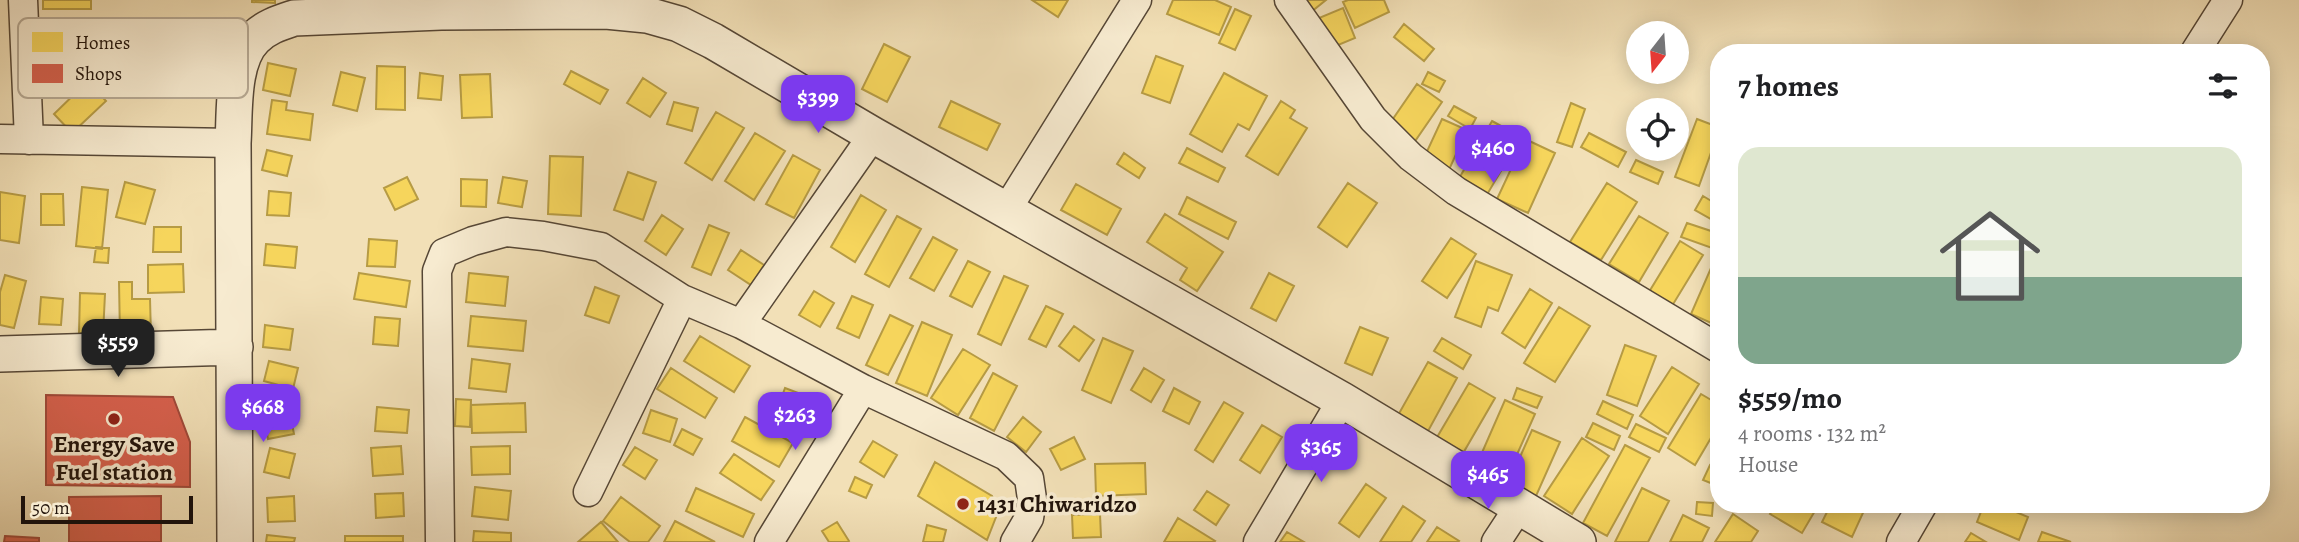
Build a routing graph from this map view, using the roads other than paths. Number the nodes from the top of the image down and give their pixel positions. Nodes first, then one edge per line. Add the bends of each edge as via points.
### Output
1 (23, 0) edge
2 (1137, 0) edge
3 (1289, 0) edge
4 (2228, 0) edge
5 (440, 6) edge
6 (24, 18) edge
7 (2200, 44) edge
8 (248, 51) edge
9 (27, 98) edge
10 (236, 98) edge
11 (873, 135) junction
12 (0, 139) edge
13 (29, 139) junction
14 (233, 144) junction
15 (1007, 209) junction
16 (682, 299) junction
17 (741, 324) junction
18 (1710, 343) edge
19 (234, 347) junction
20 (0, 354) edge
21 (863, 388) junction
22 (1342, 400) junction
23 (589, 492) dead end
24 (1520, 507) junction
25 (1918, 513) edge
26 (235, 542) edge
27 (440, 542) edge
28 (769, 542) edge
29 (1015, 542) edge
30 (1258, 542) edge
31 (1496, 542) edge
32 (1578, 542) edge
33 (1901, 542) edge

1 - 6 street
2 - 15 street
3 - 18 street via 1373,119 1411,158 1456,191
4 - 7 street
5 - 8 street via 293,18 271,26 253,40
5 - 11 street via 606,11 679,24
9 - 13 street
10 - 14 street
11 - 15 street
11 - 17 street
12 - 13 street
13 - 14 street
14 - 19 street
15 - 22 street
16 - 17 street
16 - 23 street
16 - 27 street via 601,247 506,232 444,253 437,271
17 - 21 street
19 - 20 street
19 - 26 street
21 - 28 street
21 - 29 street via 1006,456 1029,478 1029,518
22 - 24 street
22 - 30 street
24 - 31 street
24 - 32 street
25 - 33 street

